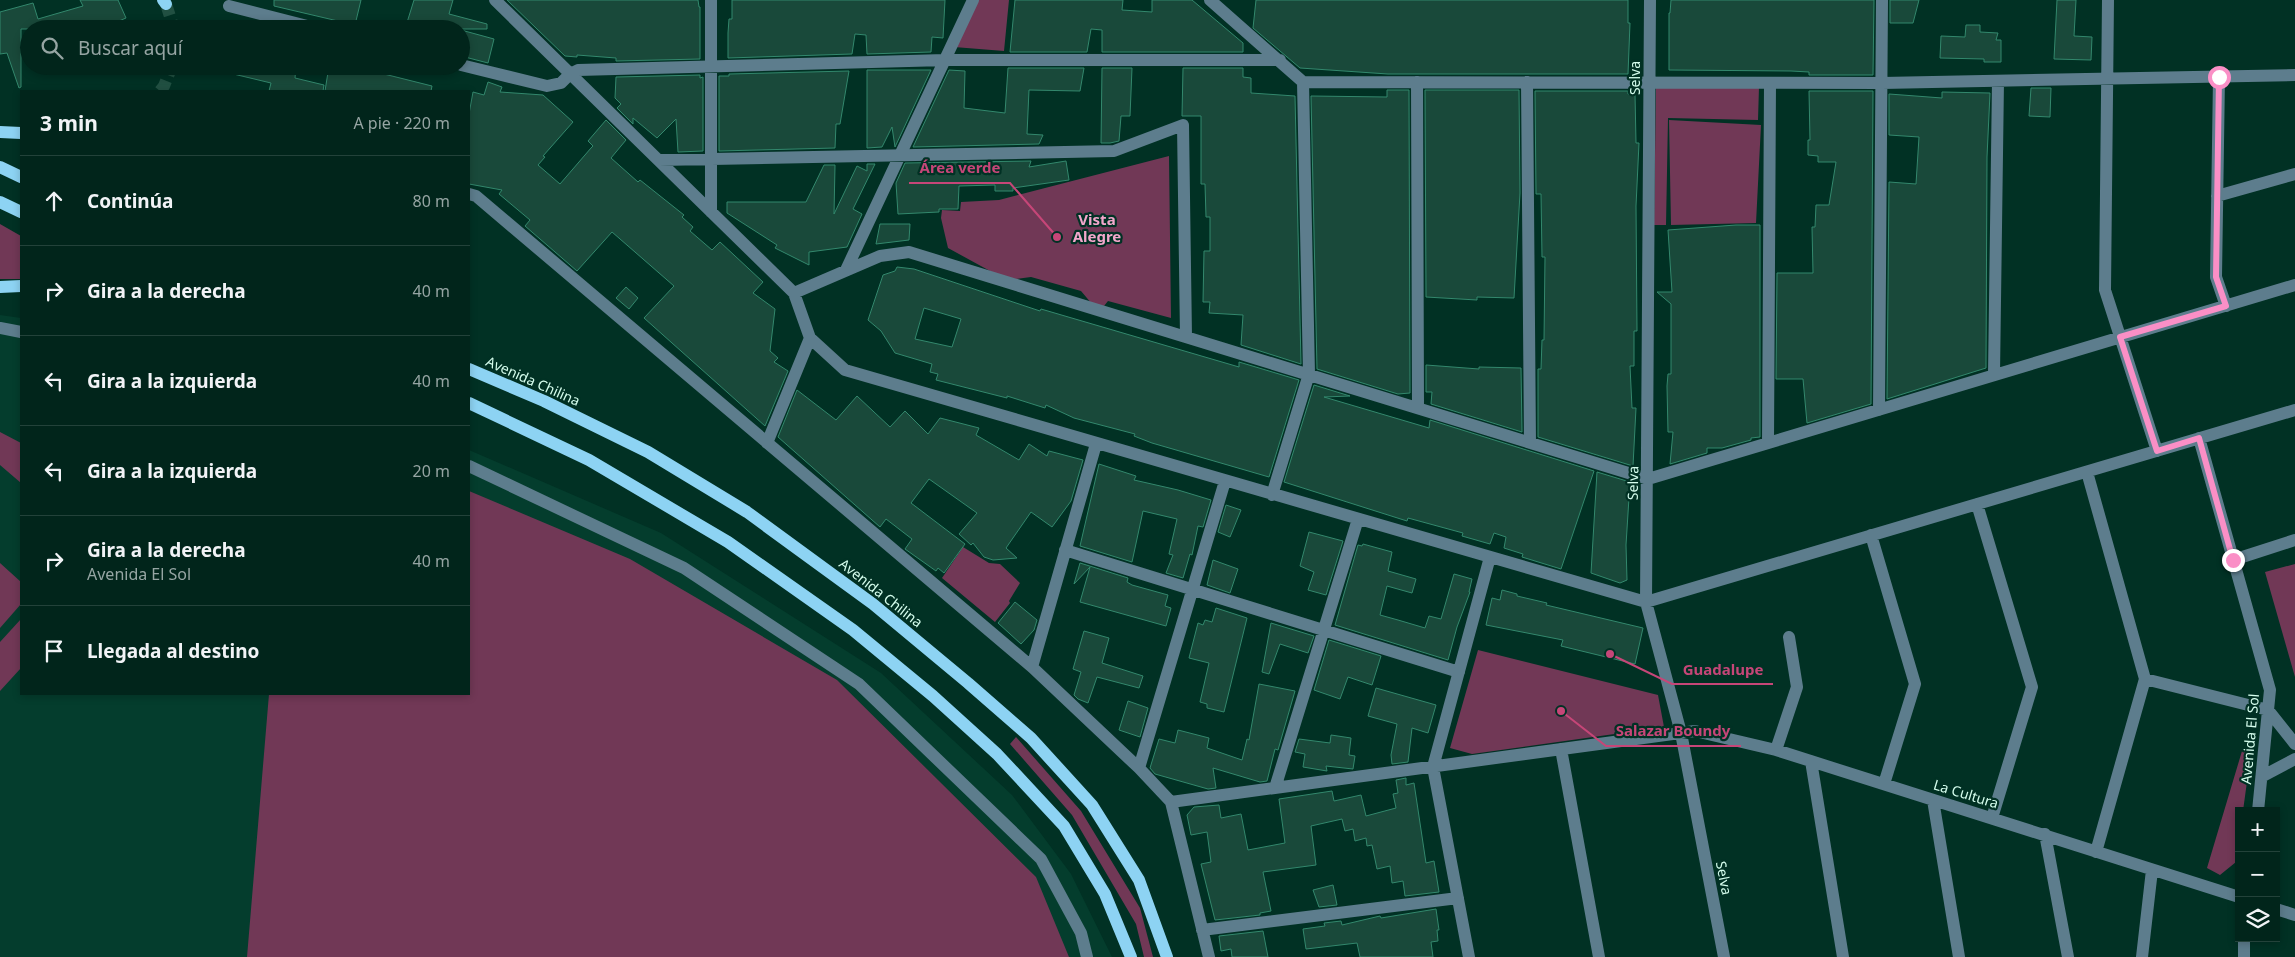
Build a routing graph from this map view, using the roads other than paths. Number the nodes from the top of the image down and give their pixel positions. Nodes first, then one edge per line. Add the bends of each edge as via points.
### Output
1 (495, 0) edge
2 (711, 0) edge
3 (973, 0) edge
4 (1210, 0) edge
5 (1650, 0) edge
6 (1882, 0) edge
7 (2108, 0) edge
8 (229, 6) dead end
9 (284, 20) edge
10 (945, 60) junction
11 (1280, 60) junction
12 (712, 65) junction
13 (470, 66) edge
14 (570, 74) junction
15 (2295, 75) edge
16 (2219, 77) junction
17 (2107, 79) junction
18 (1998, 81) junction
19 (1303, 82) junction
20 (1417, 82) junction
21 (1527, 82) junction
22 (1650, 83) junction
23 (1770, 83) junction
24 (1882, 83) junction
25 (0, 132) edge
26 (20, 134) edge
27 (901, 155) junction
28 (712, 158) junction
29 (659, 160) junction
30 (0, 167) edge
31 (2295, 174) edge
32 (20, 177) edge
33 (470, 194) edge
34 (2217, 196) junction
35 (0, 202) edge
36 (20, 212) edge
37 (711, 212) junction
38 (846, 270) junction
39 (2295, 285) edge
40 (20, 286) edge
41 (0, 287) edge
42 (794, 293) junction
43 (2226, 306) junction
44 (0, 328) edge
45 (20, 332) edge
46 (1186, 337) junction
47 (2120, 337) junction
48 (810, 338) junction
49 (470, 369) edge
50 (1309, 374) junction
51 (1994, 375) junction
52 (470, 403) edge
53 (1418, 407) junction
54 (1878, 410) junction
55 (2295, 410) edge
56 (2199, 438) junction
57 (767, 443) junction
58 (1530, 443) junction
59 (1768, 443) junction
60 (1096, 444) junction
61 (2157, 451) junction
62 (470, 466) edge
63 (2087, 472) junction
64 (1648, 479) junction
65 (1225, 481) junction
66 (1272, 494) junction
67 (1977, 504) junction
68 (1358, 519) junction
69 (1871, 535) junction
70 (2295, 540) edge
71 (1065, 550) junction
72 (1490, 557) junction
73 (2233, 560) junction
74 (1192, 590) junction
75 (1646, 602) junction
76 (1324, 630) junction
77 (1789, 637) dead end
78 (1032, 667) junction
79 (1459, 672) junction
80 (2146, 679) junction
81 (2268, 710) junction
82 (1681, 733) junction
83 (2295, 744) edge
84 (1561, 749) junction
85 (1776, 750) junction
86 (2295, 759) edge
87 (1811, 761) junction
88 (1433, 767) junction
89 (1139, 768) junction
90 (2263, 776) junction
91 (1884, 784) junction
92 (1275, 788) junction
93 (1933, 800) junction
94 (1171, 802) junction
95 (2259, 807) edge
96 (1992, 818) junction
97 (2045, 834) junction
98 (2096, 852) junction
99 (2152, 870) junction
100 (2235, 896) edge
101 (1458, 898) junction
102 (2280, 910) edge
103 (2295, 915) edge
104 (1202, 930) junction
105 (2244, 942) edge
106 (1087, 957) edge
107 (1131, 957) edge
108 (1167, 957) edge
109 (1209, 957) edge
110 (1469, 957) edge
111 (1599, 957) edge
112 (1724, 957) edge
113 (1843, 957) edge
114 (1959, 957) edge
115 (2068, 957) edge
116 (2142, 957) edge
117 (2244, 957) edge

1 - 14 street
2 - 12 street
3 - 10 street
4 - 11 street
5 - 22 street, Selva
6 - 24 street
7 - 17 street
8 - 9 street
10 - 11 street
10 - 12 street
10 - 27 street
11 - 19 street
12 - 14 street via 578,70
12 - 28 street
13 - 14 street via 547,86 560,84
14 - 29 street
15 - 16 street
16 - 17 street
16 - 34 street
17 - 18 street
17 - 47 street via 2105,290
18 - 24 street
18 - 51 street
19 - 20 street
19 - 50 street
20 - 21 street
20 - 53 street
21 - 22 street
21 - 58 street
22 - 23 street
22 - 64 street, Selva
23 - 24 street
23 - 59 street
24 - 54 street
25 - 26 main road
27 - 28 street
27 - 38 street
27 - 46 street via 1114,152 1183,125
28 - 29 street
28 - 37 street
29 - 37 street
30 - 32 main road
31 - 34 street
33 - 57 street via 476,196
34 - 43 street via 2216,277
35 - 36 main road
37 - 42 street
38 - 42 street
38 - 46 street via 880,256 909,252
39 - 43 street
40 - 41 main road
42 - 48 street
43 - 47 street
44 - 45 street
46 - 50 street
47 - 51 street
47 - 61 street
48 - 57 street
48 - 60 street via 845,370
49 - 108 main road, Avenida Chilina via 648,452 748,512 873,604 968,683 1031,738 1092,805 1139,880
50 - 53 street
50 - 66 street
51 - 54 street
52 - 107 main road via 590,460 728,542 852,630 933,696 997,754 1064,826 1105,894
53 - 58 street
54 - 59 street
55 - 56 street
56 - 61 street
56 - 73 street, Avenida El Sol
57 - 78 street
58 - 64 street
59 - 64 street
60 - 65 street
60 - 71 street
61 - 63 street
62 - 106 street via 684,568 859,684 1041,859 1081,932
63 - 67 street
63 - 80 street
64 - 75 street, Selva
65 - 66 street
65 - 74 street
66 - 68 street
67 - 69 street
67 - 96 street via 2032,687
68 - 72 street
68 - 76 street
69 - 75 street
69 - 91 street via 1915,684
70 - 73 street
71 - 74 street
71 - 78 street
72 - 75 street
72 - 79 street
73 - 81 street, Avenida El Sol via 2270,690
74 - 76 street
74 - 89 street
75 - 82 street, Selva
76 - 79 street
76 - 92 street
77 - 85 street via 1797,687
78 - 89 street
79 - 88 street
80 - 81 street
80 - 98 street
81 - 83 street
81 - 90 street, Avenida El Sol
82 - 84 street, La Cultura
82 - 85 street, La Cultura via 1695,731
82 - 112 street, Selva
84 - 88 street, La Cultura
84 - 111 street
85 - 87 street, La Cultura
86 - 90 street
87 - 91 street, La Cultura
87 - 113 street
88 - 92 street, La Cultura
88 - 101 street
89 - 94 street
90 - 95 street, Avenida El Sol
91 - 93 street, La Cultura
92 - 94 street, La Cultura
93 - 96 street, La Cultura
93 - 114 street
94 - 104 street
96 - 97 street, La Cultura
97 - 98 street, La Cultura
97 - 115 street
98 - 99 street, La Cultura
99 - 100 street, La Cultura
99 - 116 street
101 - 104 street
101 - 110 street
102 - 103 street
104 - 109 street
105 - 117 street

